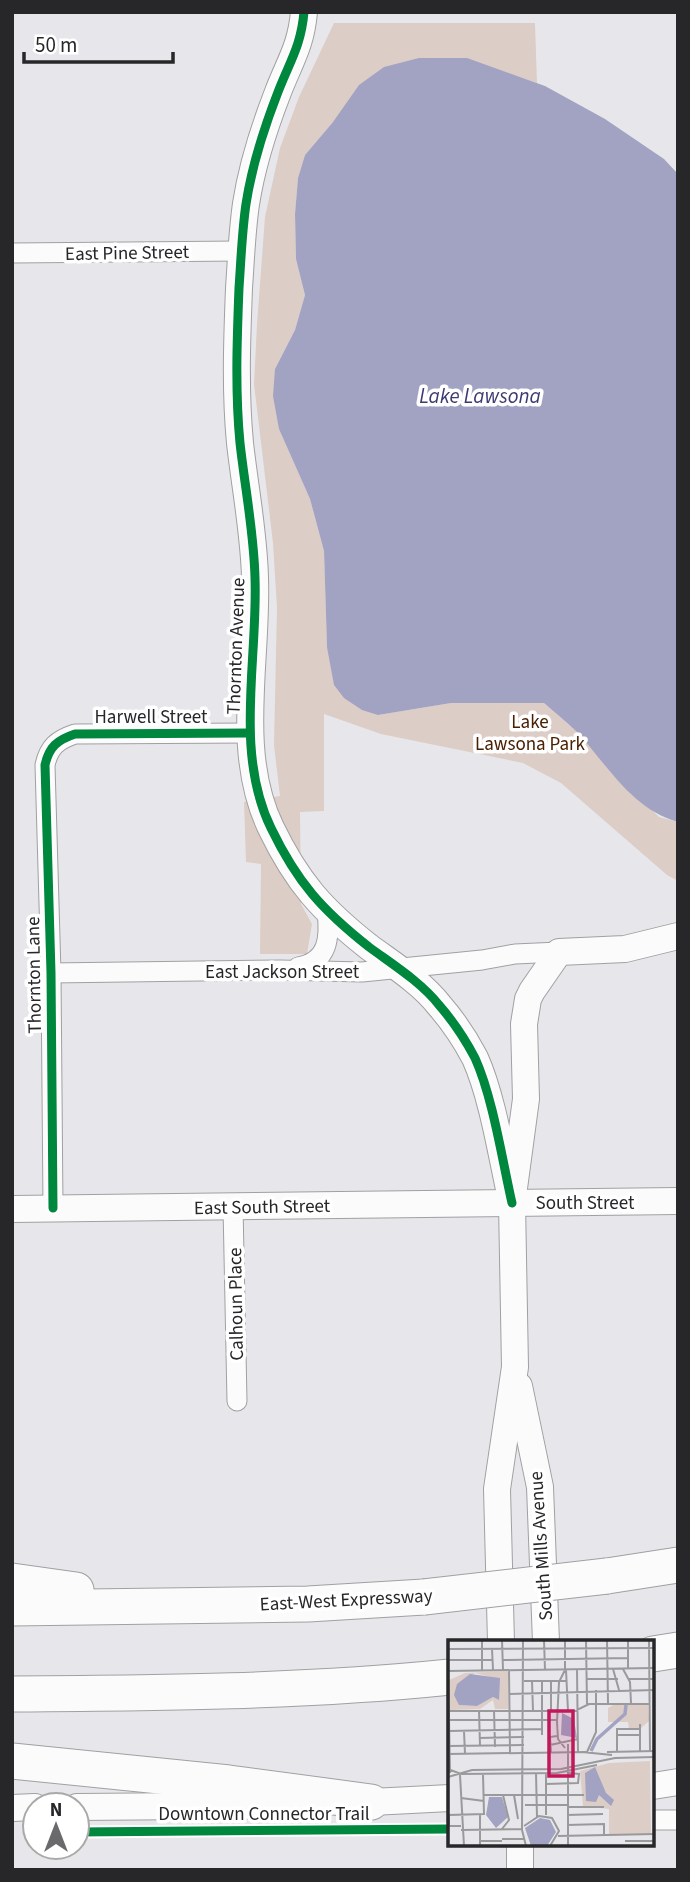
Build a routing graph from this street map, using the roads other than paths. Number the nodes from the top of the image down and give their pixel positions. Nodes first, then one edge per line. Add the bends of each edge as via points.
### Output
1 (304, 12) edge
2 (241, 251) junction
3 (12, 253) edge
4 (250, 733) junction
5 (55, 743) joint
6 (327, 912) junction
7 (678, 936) edge
8 (559, 952) junction
9 (397, 968) junction
10 (280, 970) junction
11 (51, 972) junction
12 (668, 1202) edge
13 (512, 1203) junction
14 (233, 1206) junction
15 (53, 1208) junction
16 (12, 1209) edge
17 (515, 1367) junction
18 (237, 1401) dead end
19 (678, 1565) edge
20 (12, 1581) edge
21 (184, 1606) junction
22 (12, 1608) edge
23 (501, 1640) edge
24 (546, 1640) edge
25 (678, 1650) edge
26 (655, 1654) edge
27 (439, 1679) edge
28 (12, 1694) edge
29 (12, 1761) edge
30 (678, 1782) edge
31 (655, 1786) edge
32 (448, 1798) edge
33 (370, 1802) junction
34 (91, 1807) edge
35 (678, 1819) edge
36 (655, 1820) edge
37 (520, 1847) edge
38 (520, 1870) edge

1 - 2 street, Thornton Avenue via 301,38 253,167
2 - 3 street, East Pine Street
2 - 4 street, Thornton Avenue via 237,390 256,619
4 - 5 street, Harwell Street via 75,734
4 - 6 street, Thornton Avenue via 255,778 269,824 303,886
5 - 11 street, Thornton Lane via 47,753 46,765
6 - 9 street, Thornton Avenue
6 - 10 street via 330,933 320,957 307,965
7 - 8 street, East Jackson Street via 625,949
8 - 9 street, East Jackson Street
8 - 13 street, South Mills Avenue via 532,991 525,1011 526,1099
9 - 10 street, East Jackson Street
9 - 13 street, Thornton Avenue via 436,1001 475,1059
10 - 11 street, East Jackson Street
11 - 15 street, Thornton Lane
12 - 13 street, South Street
13 - 14 street, East South Street
13 - 17 street, South Mills Avenue
14 - 15 street, East South Street
14 - 18 street, Calhoun Place
15 - 16 street, East South Street
17 - 23 street, South Mills Avenue via 497,1489
17 - 24 street, South Mills Avenue via 540,1487
19 - 21 highway, East-West Expressway, bridge via 424,1597
20 - 21 highway
21 - 22 highway, East-West Expressway
25 - 26 highway
27 - 28 highway via 273,1690
29 - 33 highway
30 - 31 street
32 - 33 street
33 - 34 street
35 - 36 street
37 - 38 street

